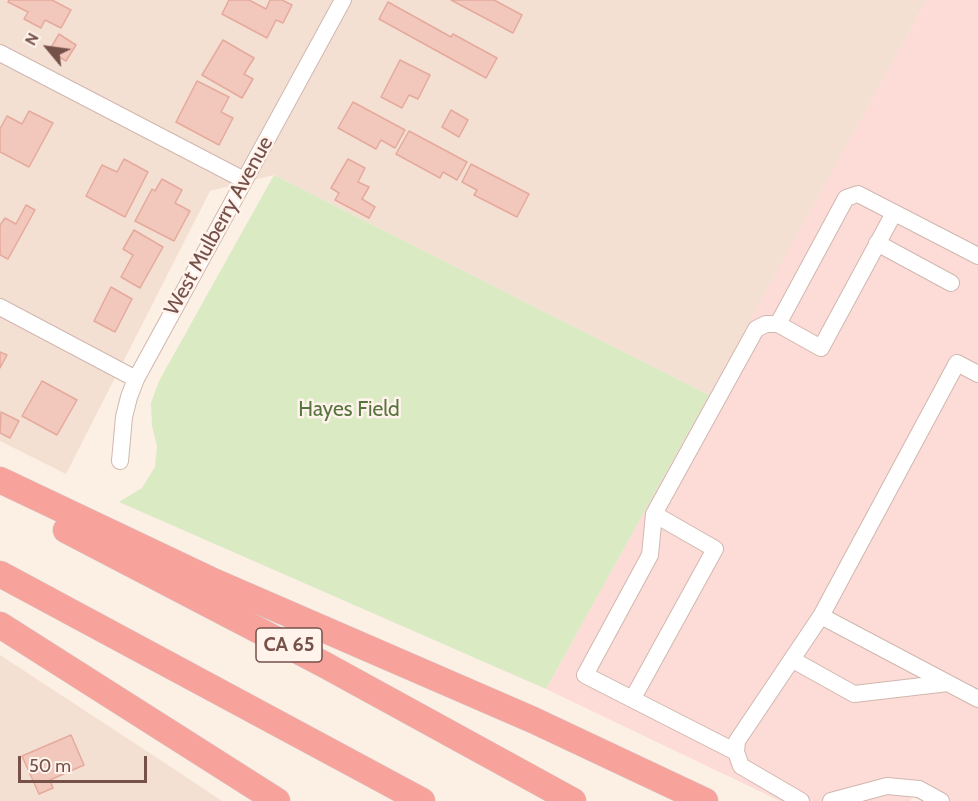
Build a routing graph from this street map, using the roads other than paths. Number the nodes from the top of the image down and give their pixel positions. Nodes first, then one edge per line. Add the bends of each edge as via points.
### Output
1 (343, 0) edge
2 (0, 53) edge
3 (244, 180) junction
4 (894, 213) junction
5 (877, 243) junction
6 (978, 256) edge
7 (951, 283) dead end
8 (0, 307) edge
9 (778, 324) junction
10 (978, 375) edge
11 (136, 378) junction
12 (120, 461) dead end
13 (0, 480) edge
14 (0, 497) edge
15 (654, 514) junction
16 (0, 574) edge
17 (821, 616) junction
18 (0, 625) edge
19 (793, 660) junction
20 (948, 684) junction
21 (633, 699) junction
22 (978, 699) edge
23 (736, 752) junction
24 (278, 801) edge
25 (422, 801) edge
26 (573, 801) edge
27 (705, 801) edge
28 (801, 801) edge
29 (831, 801) edge
30 (941, 801) edge

1 - 3 street, West Mulberry Avenue
2 - 3 street
3 - 11 street, West Mulberry Avenue
4 - 5 street
4 - 6 street
4 - 9 street via 858,194 846,198
5 - 7 street
5 - 9 street via 821,348
8 - 11 street
9 - 15 street via 756,329
10 - 17 street via 957,363
11 - 12 street, West Mulberry Avenue via 124,417
13 - 27 highway via 206,578 533,720
14 - 26 highway, CA 65 via 205,601
15 - 21 street via 650,555 585,675
15 - 21 street via 715,549
16 - 25 highway
17 - 19 street
17 - 20 street
18 - 24 highway
19 - 20 street via 854,694
19 - 23 street via 737,741
20 - 22 street
21 - 23 street
23 - 28 street via 741,766
29 - 30 street via 887,786 919,789

